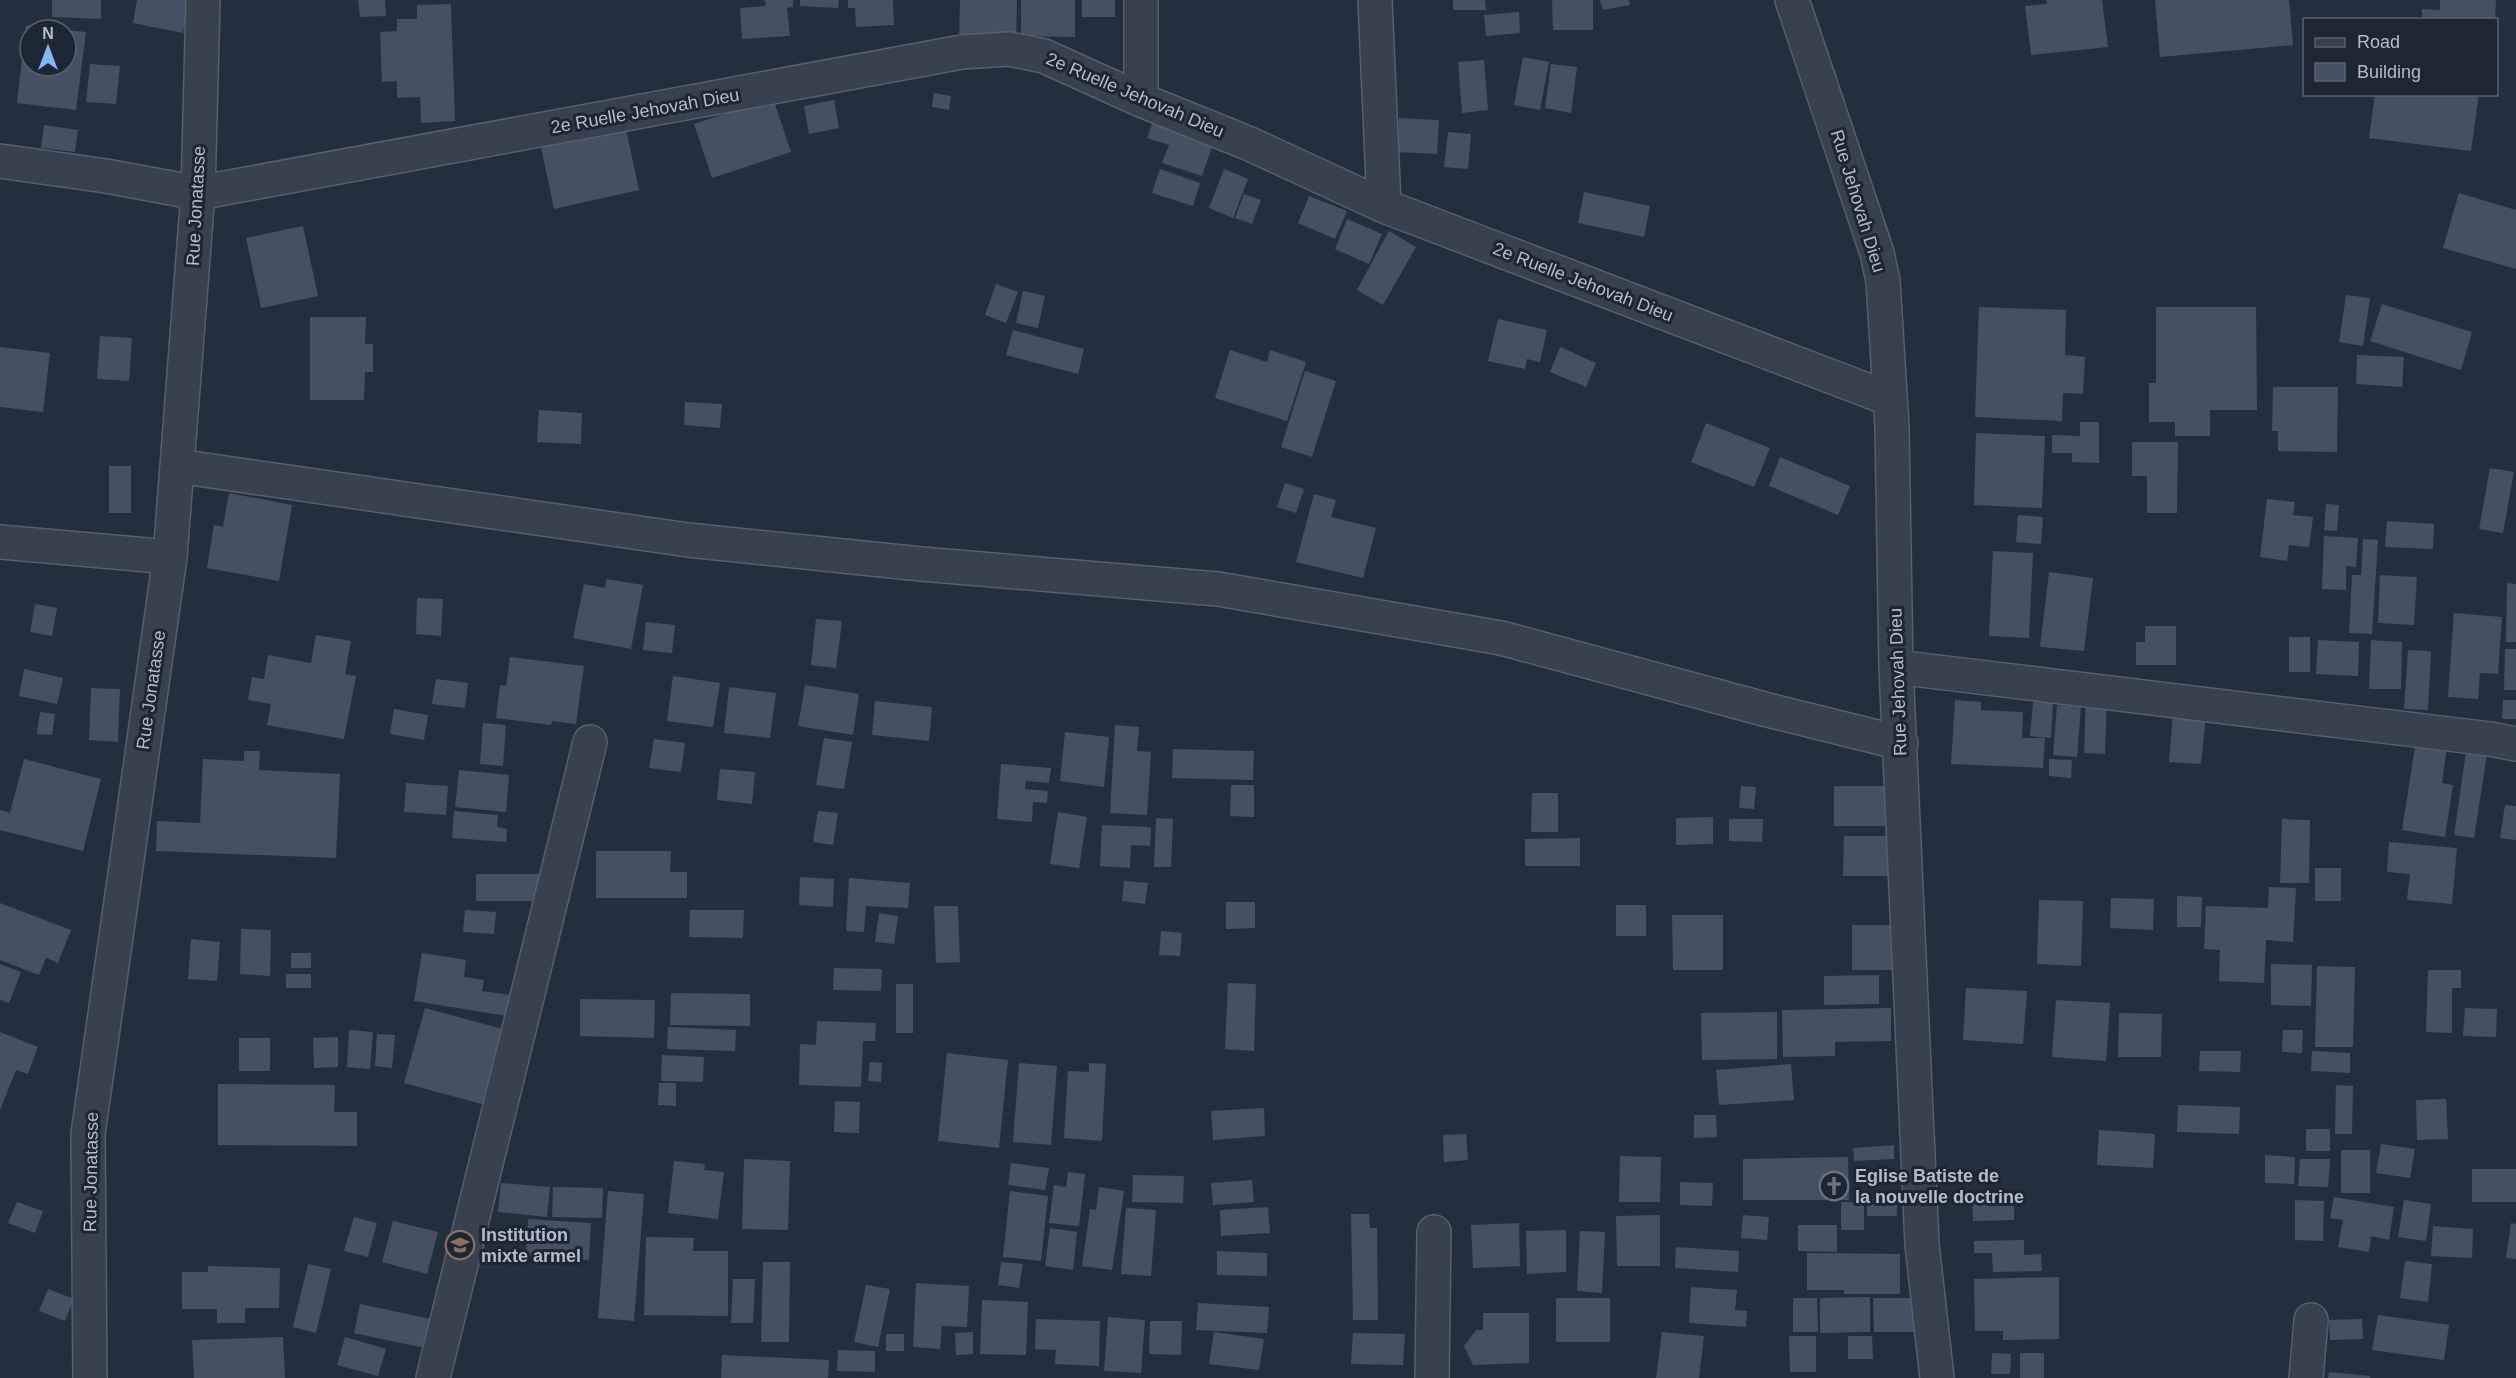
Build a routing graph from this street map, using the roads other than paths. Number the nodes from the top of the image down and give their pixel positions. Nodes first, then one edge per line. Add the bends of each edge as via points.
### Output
1 (203, 0) edge
2 (1141, 0) edge
3 (1375, 0) edge
4 (1792, 0) edge
5 (1141, 100) junction
6 (0, 161) edge
7 (198, 194) junction
8 (1384, 206) junction
9 (1890, 399) junction
10 (177, 466) junction
11 (0, 542) edge
12 (170, 557) junction
13 (1896, 667) junction
14 (590, 742) dead end
15 (1901, 743) junction
16 (2516, 744) edge
17 (1434, 1232) dead end
18 (2312, 1320) dead end
19 (90, 1378) edge
20 (433, 1378) edge
21 (1432, 1378) edge
22 (1937, 1378) edge
23 (2306, 1378) edge

1 - 7 street, Rue Jonatasse
2 - 5 street
3 - 8 street
4 - 9 street, Rue Jehovah Dieu via 1877,253 1883,281
5 - 7 street, 2e Ruelle Jehovah Dieu via 1044,56 1009,49 962,52
5 - 8 street, 2e Ruelle Jehovah Dieu via 1250,144
6 - 7 street
7 - 10 street, Rue Jonatasse
8 - 9 street, 2e Ruelle Jehovah Dieu
9 - 13 street, Rue Jehovah Dieu
10 - 12 street, Rue Jonatasse
10 - 15 street via 688,540 1218,589 1501,638
11 - 12 street
12 - 19 street, Rue Jonatasse via 88,1134
13 - 15 street, Rue Jehovah Dieu
13 - 16 street
14 - 20 street
15 - 22 street, Rue Jehovah Dieu via 1922,1244
17 - 21 street
18 - 23 street

